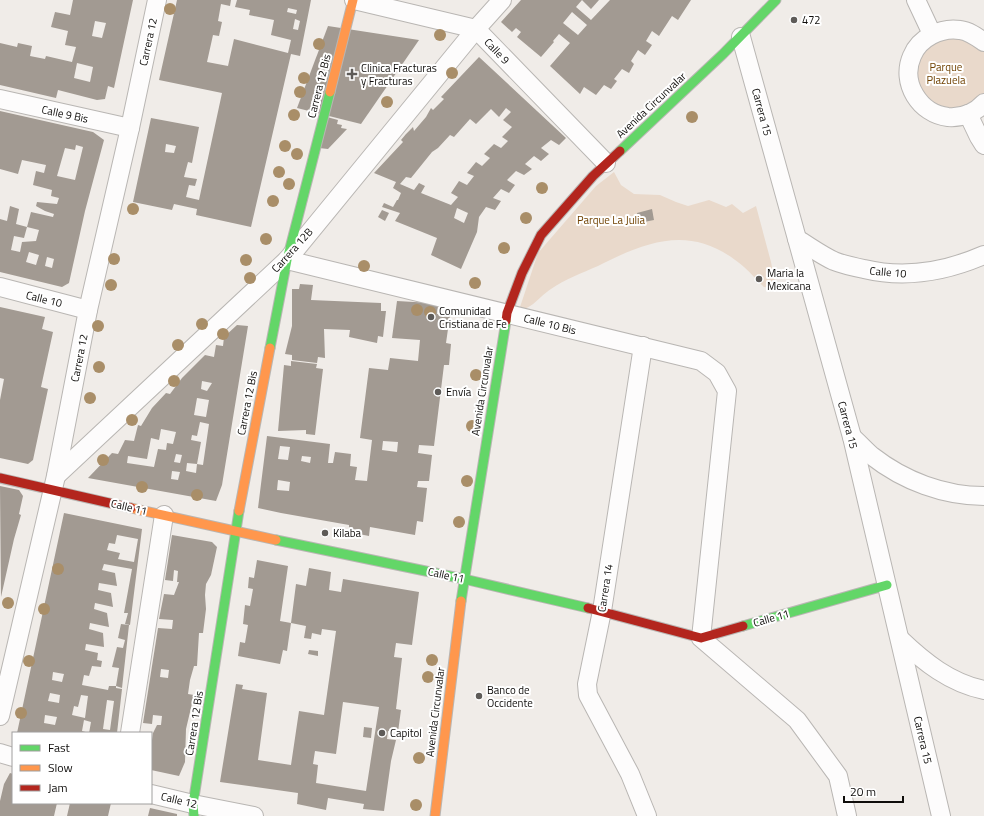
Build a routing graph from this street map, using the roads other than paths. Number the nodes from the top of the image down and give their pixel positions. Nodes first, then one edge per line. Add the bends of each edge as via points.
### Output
1 (157, 0) edge
2 (354, 0) edge
3 (502, 0) edge
4 (776, 0) edge
5 (916, 0) edge
6 (476, 29) junction
7 (932, 34) junction
8 (741, 37) junction
9 (984, 42) edge
10 (0, 99) edge
11 (984, 103) edge
12 (968, 114) junction
13 (130, 128) junction
14 (984, 145) edge
15 (606, 164) junction
16 (797, 239) junction
17 (984, 255) edge
18 (287, 260) junction
19 (0, 288) edge
20 (88, 310) junction
21 (507, 313) junction
22 (643, 346) junction
23 (852, 437) junction
24 (0, 478) edge
25 (54, 482) junction
26 (984, 496) edge
27 (164, 515) junction
28 (235, 532) junction
29 (464, 578) junction
30 (887, 585) junction
31 (602, 611) junction
32 (701, 638) junction
33 (899, 638) junction
34 (984, 690) edge
35 (0, 716) edge
36 (130, 732) edge
37 (0, 753) edge
38 (12, 757) edge
39 (152, 794) edge
40 (194, 810) edge
41 (254, 816) edge
42 (435, 816) edge
43 (647, 816) edge
44 (847, 816) edge
45 (941, 816) edge

1 - 13 street, Carrera 12
2 - 6 street, Calle 9
2 - 18 street, Carrera 12 Bis
3 - 6 street, Carrera 12B
4 - 8 street, Avenida Circunvalar
5 - 7 street
6 - 15 street, Calle 9
6 - 18 street, Carrera 12B
7 - 9 street via 960,30
7 - 12 street via 920,43 912,56 908,69 913,94 931,112 956,117
8 - 15 street, Avenida Circunvalar
8 - 16 street, Carrera 15
10 - 13 street, Calle 9 Bis
11 - 12 street
12 - 14 street
13 - 20 street, Carrera 12
15 - 21 street, Avenida Circunvalar via 541,235
16 - 17 street, Calle 10 via 834,261 891,273 930,273
16 - 23 street, Carrera 15
18 - 21 street, Calle 10 Bis
18 - 25 street, Carrera 12B
18 - 28 street, Carrera 12 Bis
19 - 20 street, Calle 10
20 - 25 street, Carrera 12
21 - 22 street, Calle 10 Bis
21 - 29 street, Avenida Circunvalar
22 - 31 street, Carrera 14
22 - 32 street, Calle 10 Bis via 701,362 717,373 727,391
23 - 26 street via 872,456 920,483 946,492
23 - 30 street, Carrera 15
24 - 25 street, Calle 11
25 - 27 street, Calle 11
25 - 35 street, Carrera 12
27 - 28 street, Calle 11
27 - 36 street
28 - 29 street, Calle 11
28 - 40 street, Carrera 12 Bis
29 - 31 street, Calle 11
29 - 42 street, Avenida Circunvalar
30 - 32 street, Calle 11
30 - 33 street, Carrera 15
31 - 32 street, Calle 11
31 - 43 street, Carrera 14 via 587,684 588,695 630,774
32 - 44 street via 797,720 838,776
33 - 34 street via 935,670 956,681
33 - 45 street, Carrera 15
37 - 38 street
39 - 40 street, Calle 12
40 - 41 street, Calle 12

